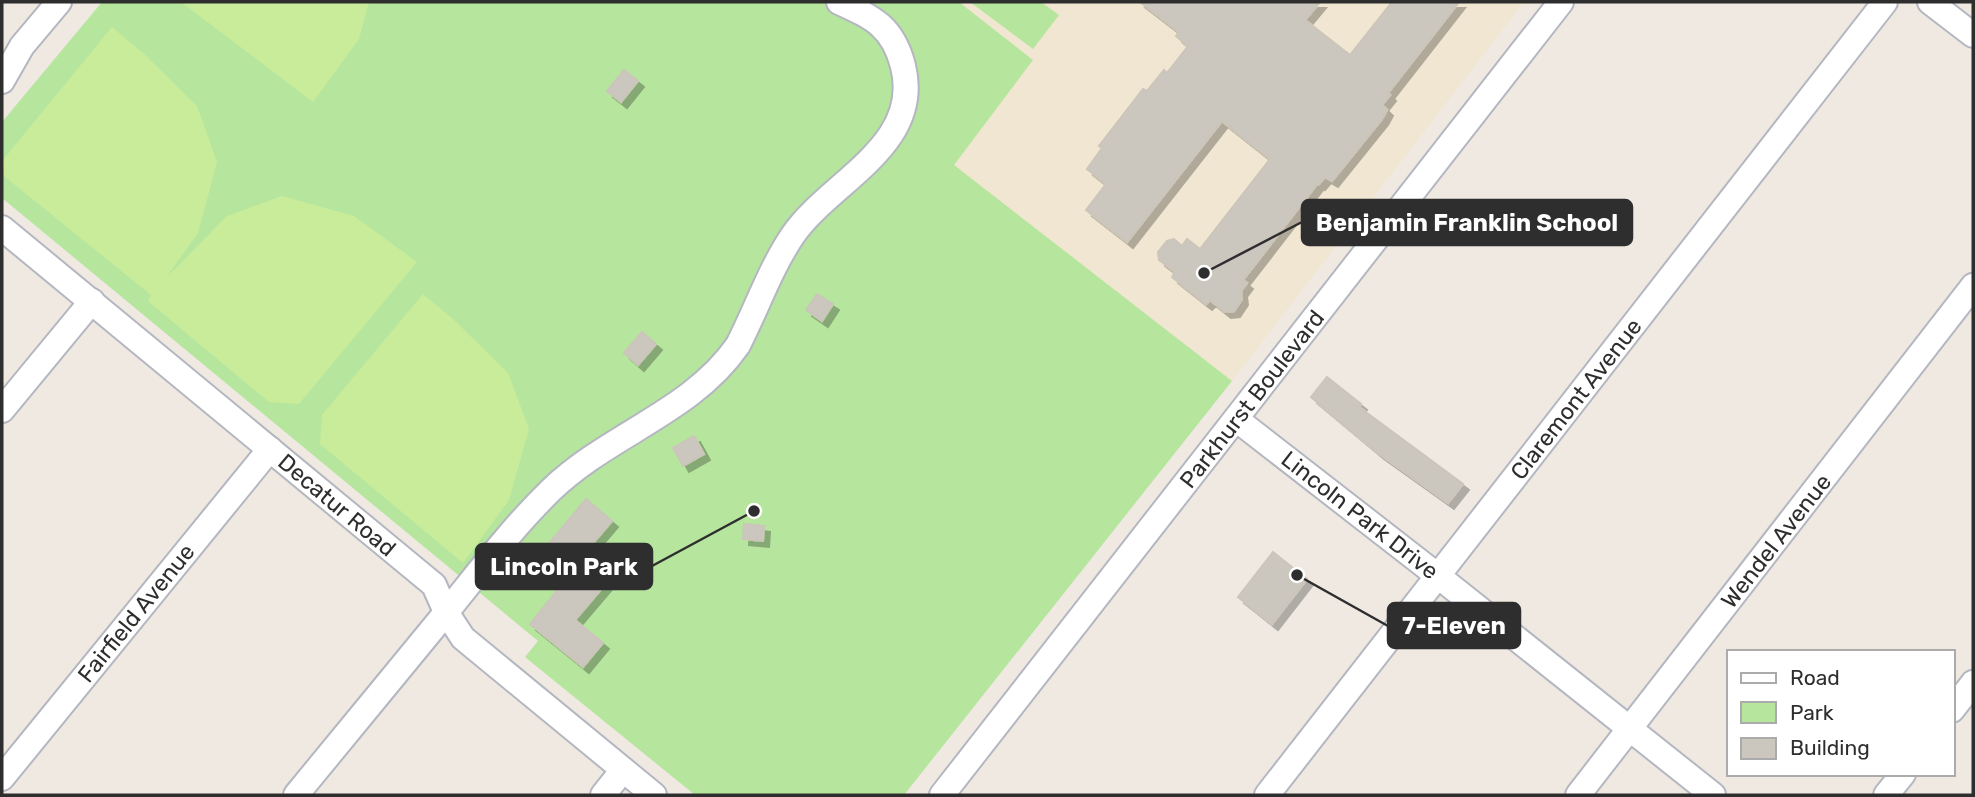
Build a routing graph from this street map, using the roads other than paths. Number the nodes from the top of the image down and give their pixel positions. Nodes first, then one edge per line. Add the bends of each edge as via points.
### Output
1 (59, 2) edge
2 (839, 2) edge
3 (1562, 2) edge
4 (1885, 2) edge
5 (1930, 2) edge
6 (1973, 35) edge
7 (22, 46) junction
8 (2, 60) edge
9 (2, 81) edge
10 (2, 228) edge
11 (1973, 286) edge
12 (92, 301) junction
13 (2, 410) edge
14 (1236, 419) junction
15 (270, 449) junction
16 (1438, 576) junction
17 (446, 612) junction
18 (1973, 683) edge
19 (1954, 707) edge
20 (1629, 730) junction
21 (624, 770) junction
22 (1900, 776) edge
23 (2, 778) edge
24 (296, 795) edge
25 (603, 795) edge
26 (654, 795) edge
27 (942, 795) edge
28 (1267, 795) edge
29 (1578, 795) edge
30 (1713, 795) edge
31 (1886, 795) edge

1 - 7 street
2 - 17 street via 875,19 898,47 907,83 896,127 882,147 793,234 738,345 713,377 572,471 529,512
3 - 14 street, Parkhurst Boulevard
4 - 16 street, Claremont Avenue
5 - 6 street
7 - 8 street
7 - 9 street
10 - 12 street, Decatur Road
11 - 20 street, Wendel Avenue
12 - 13 street
12 - 15 street, Decatur Road
14 - 16 street, Lincoln Park Drive
14 - 27 street, Parkhurst Boulevard
15 - 17 street, Decatur Road via 434,585
15 - 23 street, Fairfield Avenue
16 - 20 street, Lincoln Park Drive
16 - 28 street, Claremont Avenue
17 - 21 street, Decatur Road via 463,638
17 - 24 street
18 - 19 street
20 - 29 street, Wendel Avenue
20 - 30 street, Lincoln Park Drive
21 - 25 street
21 - 26 street, Decatur Road
22 - 31 street

